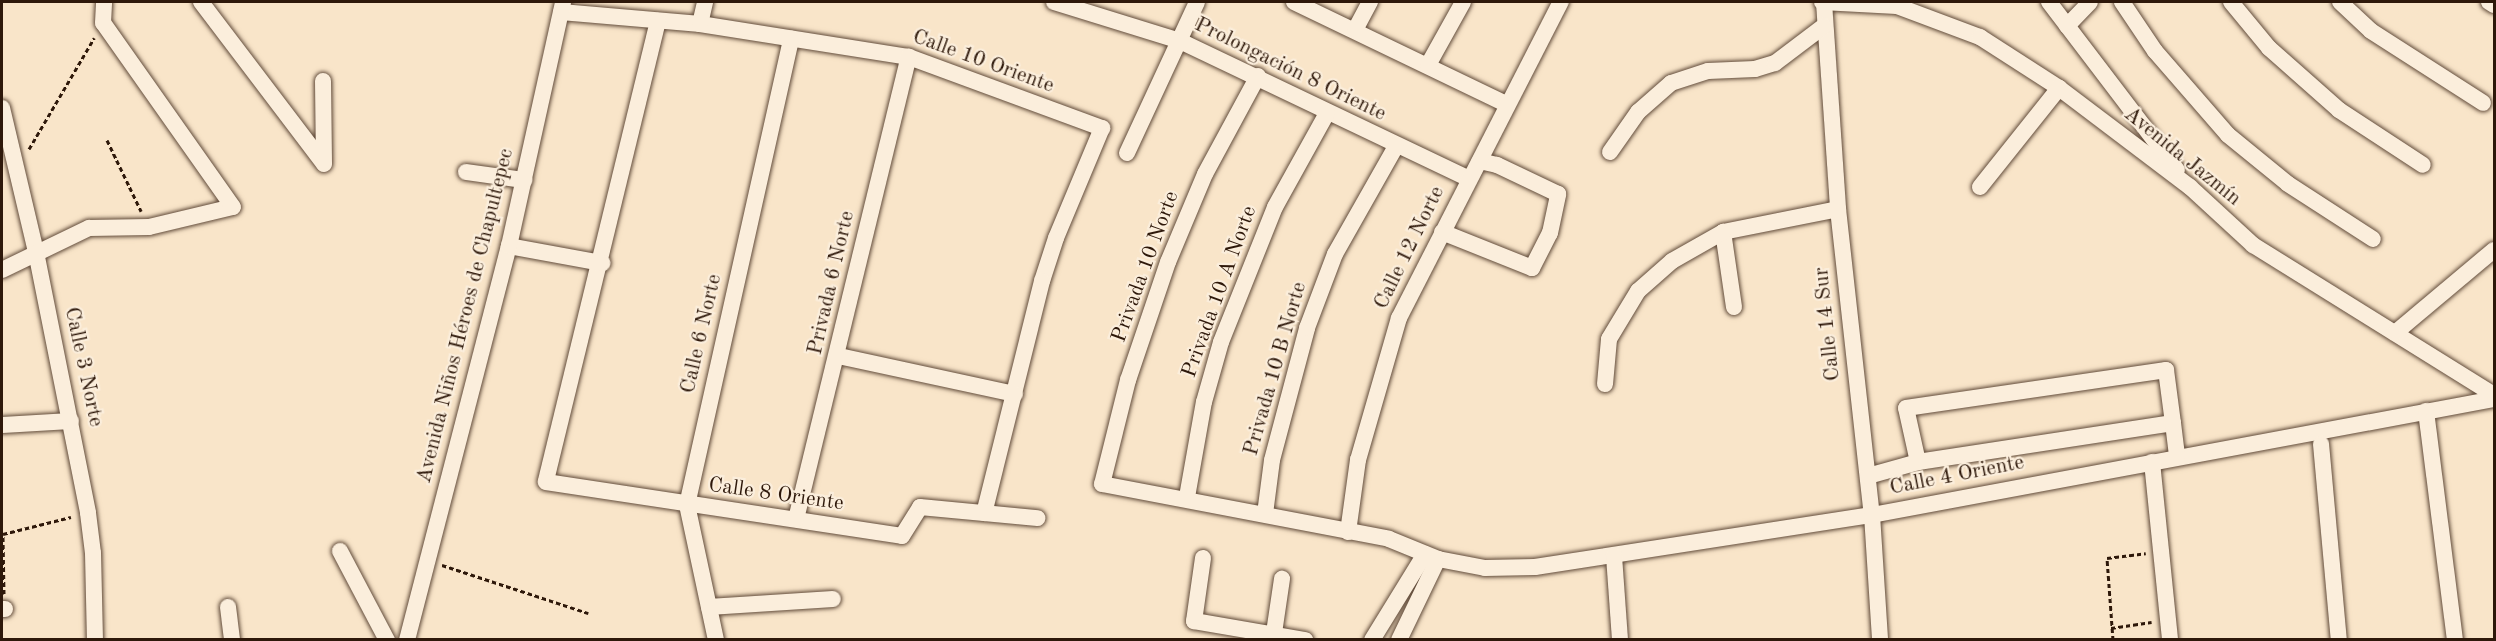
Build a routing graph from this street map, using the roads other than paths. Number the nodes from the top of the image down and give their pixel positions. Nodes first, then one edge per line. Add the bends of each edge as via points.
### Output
1 (104, 2) edge
2 (201, 2) edge
3 (705, 2) edge
4 (1054, 2) edge
5 (1197, 2) edge
6 (1294, 2) edge
7 (1370, 2) edge
8 (1462, 2) edge
9 (1561, 2) edge
10 (1824, 2) edge
11 (2049, 2) edge
12 (2090, 2) edge
13 (2122, 2) edge
14 (2231, 2) edge
15 (2340, 2) edge
16 (2489, 2) edge
17 (2494, 4) edge
18 (562, 7) edge
19 (658, 21) junction
20 (700, 24) junction
21 (1824, 26) junction
22 (2067, 27) junction
23 (1355, 30) junction
24 (791, 38) junction
25 (1180, 41) junction
26 (909, 57) junction
27 (1428, 65) junction
28 (1258, 76) junction
29 (323, 81) dead end
30 (2059, 88) junction
31 (2483, 102) dead end
32 (1508, 105) junction
33 (2, 108) edge
34 (1327, 113) junction
35 (1396, 146) junction
36 (1610, 152) dead end
37 (1127, 153) dead end
38 (1479, 161) junction
39 (2423, 165) dead end
40 (466, 172) dead end
41 (8, 178) edge
42 (524, 180) junction
43 (1469, 180) junction
44 (1980, 187) dead end
45 (2190, 187) junction
46 (1838, 209) junction
47 (1442, 232) junction
48 (1723, 232) junction
49 (2373, 239) dead end
50 (509, 246) junction
51 (2494, 250) edge
52 (36, 252) junction
53 (602, 263) junction
54 (2, 270) edge
55 (1734, 307) dead end
56 (2395, 333) junction
57 (838, 356) junction
58 (1605, 384) dead end
59 (1015, 394) junction
60 (2494, 397) edge
61 (2426, 411) junction
62 (71, 420) junction
63 (2173, 423) junction
64 (2, 425) edge
65 (2321, 444) dead end
66 (2177, 458) junction
67 (1918, 462) junction
68 (2152, 462) junction
69 (1868, 476) junction
70 (1102, 483) joint
71 (1187, 497) junction
72 (687, 505) junction
73 (984, 513) junction
74 (1265, 514) junction
75 (1872, 515) junction
76 (1037, 518) dead end
77 (796, 519) junction
78 (1348, 532) junction
79 (340, 551) dead end
80 (1431, 556) junction
81 (1614, 556) junction
82 (1203, 558) dead end
83 (1282, 579) dead end
84 (833, 599) dead end
85 (228, 607) dead end
86 (709, 607) junction
87 (1274, 633) junction
88 (95, 639) edge
89 (232, 639) edge
90 (387, 639) edge
91 (407, 639) edge
92 (716, 639) edge
93 (1305, 639) edge
94 (1372, 639) edge
95 (1399, 639) edge
96 (1620, 639) edge
97 (1880, 639) edge
98 (2170, 639) edge
99 (2339, 639) edge
100 (2455, 639) edge

1 - 52 street via 103,22 232,207 149,226 90,228
2 - 29 street via 324,164
3 - 20 street
4 - 25 street, Prolongación 8 Oriente
5 - 25 street
6 - 23 street
7 - 23 street
8 - 27 street
9 - 32 street, Calle 12 Norte
10 - 21 street, Calle 14 Sur
10 - 30 street, Avenida Jazmín via 1897,6 1936,18 1980,37
11 - 22 street
12 - 22 street
13 - 49 street via 2155,51 2228,135 2288,184
14 - 39 street via 2270,48 2339,110
15 - 31 street via 2371,32
16 - 17 street
18 - 19 street, Calle 10 Oriente
18 - 42 street, Avenida Niños Héroes de Chapultepec
19 - 20 street, Calle 10 Oriente
19 - 53 street
20 - 24 street, Calle 10 Oriente
21 - 36 street via 1775,63 1755,69 1708,71 1671,83 1638,112
21 - 46 street, Calle 14 Sur
22 - 45 street
23 - 27 street
24 - 26 street, Calle 10 Oriente
24 - 72 street, Calle 6 Norte
25 - 28 street, Prolongación 8 Oriente
25 - 37 street
26 - 57 street, Privada 6 Norte
26 - 59 street, Calle 10 Oriente via 1102,129 1056,238
27 - 32 street
28 - 34 street, Prolongación 8 Oriente
28 - 70 street, Privada 10 Norte via 1205,174 1168,262 1128,380
30 - 44 street
30 - 45 street, Avenida Jazmín
32 - 38 street, Calle 12 Norte
33 - 41 street, Calle 3 Norte
34 - 35 street, Prolongación 8 Oriente
34 - 71 street, Privada 10 A Norte via 1275,207 1233,308 1204,402
35 - 43 street, Prolongación 8 Oriente
35 - 74 street, Privada 10 B Norte via 1335,254 1306,328 1272,460
38 - 43 street, Calle 12 Norte
38 - 47 street via 1497,165 1558,194 1550,234 1532,268
40 - 42 street
41 - 52 street, Calle 3 Norte
42 - 50 street, Avenida Niños Héroes de Chapultepec
43 - 47 street, Calle 12 Norte
45 - 56 street, Avenida Jazmín via 2253,245
46 - 48 street
46 - 69 street, Calle 14 Sur
47 - 78 street, Calle 12 Norte via 1399,318 1358,460
48 - 55 street
48 - 58 street via 1672,261 1638,291 1609,339
50 - 53 street
50 - 91 street, Avenida Niños Héroes de Chapultepec
51 - 56 street
52 - 54 street
52 - 62 street, Calle 3 Norte
53 - 72 street, Calle 8 Oriente via 546,482
56 - 60 street, Avenida Jazmín
57 - 59 street
57 - 77 street, Privada 6 Norte
59 - 73 street
60 - 61 street, Calle 4 Oriente
61 - 66 street, Calle 4 Oriente
61 - 100 street
62 - 64 street
62 - 88 street, Calle 3 Norte via 93,553
63 - 66 street
63 - 67 street
63 - 67 street via 2166,370 1906,408
65 - 99 street
66 - 68 street, Calle 4 Oriente
67 - 69 street
68 - 75 street, Calle 4 Oriente
68 - 98 street
69 - 75 street, Calle 14 Sur
70 - 71 street, Calle 4 Oriente
71 - 74 street, Calle 4 Oriente
72 - 77 street, Calle 8 Oriente
72 - 86 street, Calle 6 Norte
73 - 76 street, Calle 8 Oriente
73 - 77 street, Calle 8 Oriente via 920,507 902,536
74 - 78 street, Calle 4 Oriente
75 - 81 street, Calle 4 Oriente
75 - 97 street, Calle 14 Sur
78 - 80 street, Calle 4 Oriente via 1389,538
79 - 90 street
80 - 81 street, Calle 4 Oriente via 1485,568 1535,567
80 - 94 street
80 - 95 street
81 - 96 street
82 - 87 street via 1194,621
83 - 87 street
84 - 86 street
85 - 89 street
86 - 92 street, Calle 6 Norte
87 - 93 street

